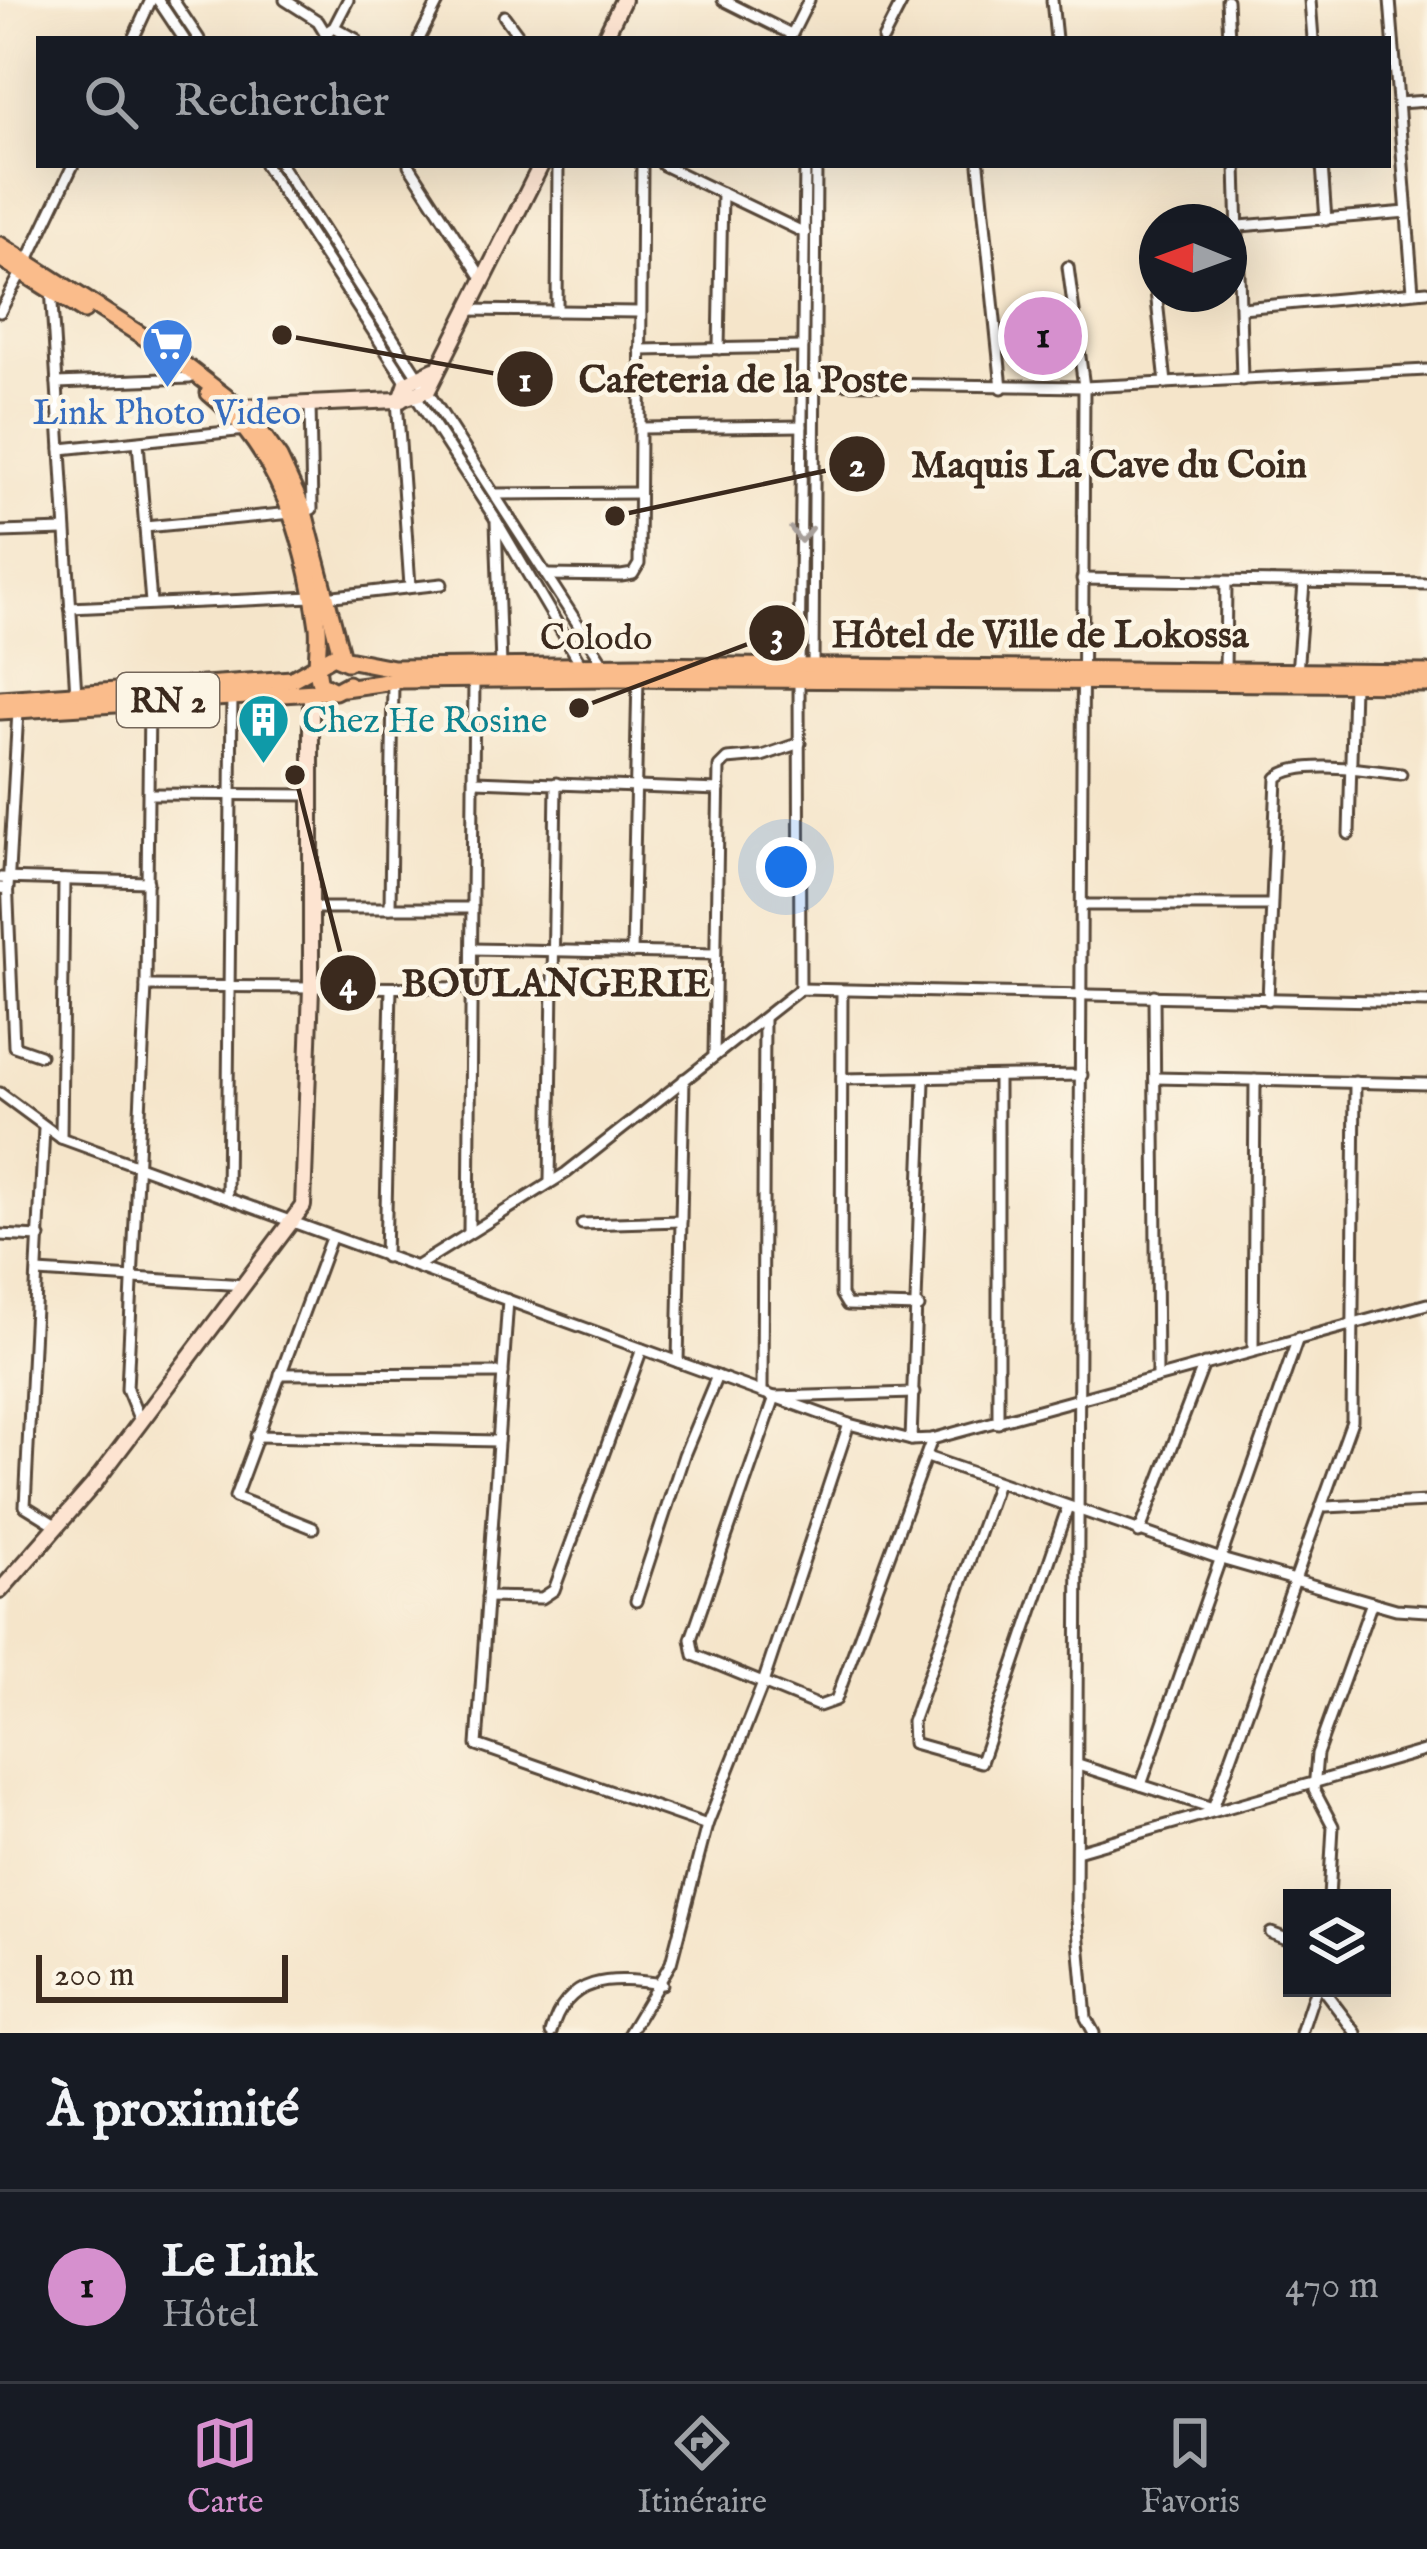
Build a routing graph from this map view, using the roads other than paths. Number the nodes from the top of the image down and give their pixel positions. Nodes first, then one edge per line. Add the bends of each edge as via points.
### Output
1 (155, 0) edge
2 (173, 0) edge
3 (285, 0) edge
4 (348, 0) edge
5 (439, 0) edge
6 (623, 0) edge
7 (723, 0) edge
8 (808, 0) edge
9 (903, 0) edge
10 (1052, 0) edge
11 (1227, 0) edge
12 (1310, 0) edge
13 (1390, 0) edge
14 (504, 16) dead end
15 (329, 33) edge
16 (135, 36) edge
17 (182, 36) edge
18 (197, 36) edge
19 (421, 36) edge
20 (519, 36) edge
21 (605, 36) edge
22 (788, 36) edge
23 (790, 36) edge
24 (885, 36) edge
25 (1056, 36) edge
26 (1229, 36) edge
27 (1313, 36) edge
28 (1427, 101) edge
29 (1398, 103) junction
30 (72, 168) edge
31 (267, 168) edge
32 (283, 168) edge
33 (411, 168) edge
34 (539, 168) edge
35 (558, 168) edge
36 (642, 168) edge
37 (668, 168) edge
38 (806, 168) edge
39 (816, 168) edge
40 (980, 168) edge
41 (1236, 168) edge
42 (1322, 168) edge
43 (722, 193) junction
44 (1239, 204) edge
45 (1407, 212) junction
46 (1326, 220) junction
47 (1247, 226) edge
48 (805, 233) junction
49 (0, 245) edge
50 (0, 258) edge
51 (24, 268) junction
52 (1068, 268) dead end
53 (482, 278) junction
54 (51, 285) junction
55 (1413, 291) junction
56 (1427, 291) edge
57 (1247, 308) edge
58 (466, 310) junction
59 (557, 311) junction
60 (0, 312) edge
61 (639, 312) junction
62 (1158, 312) edge
63 (1242, 312) edge
64 (803, 347) junction
65 (719, 349) junction
66 (640, 350) junction
67 (434, 370) junction
68 (1427, 370) edge
69 (190, 378) junction
70 (412, 379) junction
71 (1242, 380) junction
72 (57, 383) junction
73 (802, 383) junction
74 (816, 383) junction
75 (1166, 383) junction
76 (1084, 387) junction
77 (1002, 388) junction
78 (411, 397) junction
79 (310, 402) junction
80 (241, 406) junction
81 (802, 426) junction
82 (640, 428) junction
83 (246, 430) junction
84 (138, 442) junction
85 (61, 449) junction
86 (639, 493) junction
87 (495, 494) junction
88 (298, 512) junction
89 (496, 520) junction
90 (145, 527) junction
91 (65, 530) junction
92 (0, 532) edge
93 (547, 575) junction
94 (1082, 579) junction
95 (1226, 583) junction
96 (1304, 583) junction
97 (442, 584) dead end
98 (1427, 584) edge
99 (410, 586) junction
100 (319, 597) junction
101 (151, 603) junction
102 (70, 608) junction
103 (342, 658) junction
104 (319, 665) junction
105 (501, 666) junction
106 (582, 666) junction
107 (605, 666) junction
108 (804, 671) junction
109 (638, 672) junction
110 (1225, 673) junction
111 (1298, 673) junction
112 (1427, 673) edge
113 (474, 674) junction
114 (1082, 678) junction
115 (393, 682) junction
116 (1427, 684) edge
117 (1353, 685) junction
118 (339, 690) junction
119 (311, 692) junction
120 (76, 695) junction
121 (232, 695) junction
122 (0, 700) edge
123 (149, 701) junction
124 (9, 711) edge
125 (800, 743) junction
126 (1350, 768) junction
127 (1401, 774) dead end
128 (475, 781) junction
129 (556, 783) junction
130 (636, 787) junction
131 (719, 790) junction
132 (149, 794) junction
133 (230, 795) junction
134 (310, 795) junction
135 (1349, 834) dead end
136 (64, 880) junction
137 (2, 882) edge
138 (148, 882) junction
139 (1082, 905) junction
140 (1271, 905) junction
141 (311, 908) junction
142 (390, 908) junction
143 (472, 908) junction
144 (472, 949) junction
145 (553, 951) junction
146 (632, 952) junction
147 (715, 954) junction
148 (146, 986) junction
149 (227, 987) junction
150 (311, 988) junction
151 (391, 988) junction
152 (471, 988) junction
153 (800, 989) junction
154 (842, 991) junction
155 (1082, 994) junction
156 (1154, 995) junction
157 (1268, 1000) junction
158 (1427, 1002) edge
159 (764, 1018) junction
160 (714, 1054) junction
161 (40, 1055) dead end
162 (1082, 1076) junction
163 (684, 1078) junction
164 (1155, 1078) junction
165 (842, 1079) junction
166 (998, 1079) junction
167 (1255, 1080) junction
168 (924, 1081) junction
169 (1355, 1082) junction
170 (1427, 1084) edge
171 (0, 1094) edge
172 (44, 1128) junction
173 (61, 1138) junction
174 (137, 1166) junction
175 (550, 1181) junction
176 (227, 1198) junction
177 (681, 1221) junction
178 (291, 1223) junction
179 (582, 1224) dead end
180 (469, 1232) junction
181 (0, 1235) edge
182 (40, 1237) junction
183 (332, 1238) junction
184 (385, 1256) junction
185 (417, 1266) junction
186 (38, 1273) junction
187 (130, 1278) junction
188 (245, 1285) junction
189 (508, 1300) junction
190 (1427, 1304) edge
191 (919, 1307) junction
192 (1351, 1324) junction
193 (1298, 1338) junction
194 (642, 1348) junction
195 (1253, 1350) junction
196 (678, 1362) junction
197 (1204, 1364) junction
198 (280, 1373) junction
199 (502, 1373) junction
200 (717, 1376) junction
201 (1157, 1376) junction
202 (762, 1393) junction
203 (914, 1393) junction
204 (775, 1397) junction
205 (1080, 1400) junction
206 (140, 1421) junction
207 (998, 1423) junction
208 (849, 1424) junction
209 (256, 1436) junction
210 (932, 1439) junction
211 (911, 1440) junction
212 (498, 1442) junction
213 (927, 1457) junction
214 (997, 1483) junction
215 (1427, 1502) edge
216 (1325, 1507) junction
217 (1067, 1509) junction
218 (1080, 1514) junction
219 (58, 1527) junction
220 (313, 1528) dead end
221 (1139, 1533) junction
222 (1222, 1559) junction
223 (1297, 1580) junction
224 (0, 1591) edge
225 (487, 1597) junction
226 (636, 1600) dead end
227 (1372, 1602) junction
228 (1427, 1610) edge
229 (762, 1685) junction
230 (1427, 1750) edge
231 (1078, 1766) junction
232 (1315, 1783) junction
233 (1141, 1785) junction
234 (1217, 1809) junction
235 (706, 1825) junction
236 (1078, 1851) junction
237 (1330, 1889) edge
238 (1271, 1933) dead end
239 (1283, 1938) edge
240 (662, 1984) junction
241 (1315, 1997) edge
242 (1326, 1997) edge
243 (551, 2033) edge
244 (628, 2033) edge
245 (1094, 2033) edge
246 (1301, 2033) edge
247 (1356, 2033) edge

1 - 16 street
1 - 17 street
2 - 18 street
3 - 15 street
4 - 15 street
5 - 19 street
6 - 21 main road
7 - 22 street
8 - 23 street
9 - 24 street
10 - 25 street
11 - 26 street
12 - 27 street
13 - 29 street
14 - 20 street
28 - 29 street
29 - 45 street
30 - 51 street
31 - 70 street
32 - 70 street
33 - 53 street
34 - 53 main road
35 - 59 street
36 - 61 street
37 - 43 street
38 - 48 street
39 - 74 street
40 - 77 street
41 - 44 street
42 - 46 street
43 - 48 street
43 - 65 street
45 - 46 street
45 - 55 street
46 - 47 street
48 - 64 street
49 - 51 main road
50 - 51 main road
51 - 54 main road
51 - 60 street
52 - 76 street
53 - 58 main road
54 - 69 main road
54 - 72 street
54 - 80 main road via 166,351
55 - 56 street
55 - 57 street
58 - 59 street
58 - 67 main road
59 - 61 street
61 - 66 street
62 - 75 street
63 - 71 street
64 - 65 street
64 - 73 street
65 - 66 street
66 - 82 street
67 - 70 main road
67 - 78 main road
68 - 71 street
69 - 72 street
69 - 83 main road
70 - 78 main road
70 - 78 street
71 - 75 street
72 - 85 street
73 - 74 street
73 - 81 street
74 - 77 street
74 - 108 street
75 - 76 street
76 - 77 street
76 - 94 street
78 - 79 main road
78 - 87 street
78 - 89 street
78 - 99 street
79 - 80 main road
79 - 88 street via 312,509
80 - 88 main road via 279,458
81 - 82 street
81 -> 108 street
82 - 86 street
83 - 84 street
83 - 88 main road
84 - 85 street
84 - 90 street
85 - 91 street
86 - 87 street
86 - 93 street via 633,574
87 - 93 street
88 - 90 street
88 - 100 main road
89 - 105 street
89 - 106 street
90 - 101 street
91 - 92 street
91 - 102 street
93 - 107 street
94 - 95 street
94 - 114 street
95 - 96 street
95 - 110 street
96 - 98 street
96 - 111 street
97 - 99 street
99 - 100 street
100 - 101 street
100 - 103 main road
100 - 104 main road
101 - 102 street
102 - 120 street
103 - 104 main road
103 - 113 main road, Colodo / RN 2
103 - 118 main road via 352,673
104 - 118 main road via 320,683
104 - 120 main road, RN 2 via 292,679
105 - 106 main road, Colodo / RN 2
105 - 113 main road, Colodo / RN 2
106 - 107 main road, Colodo / RN 2
107 - 109 main road, Colodo / RN 2
108 - 109 main road, Colodo / RN 2
108 - 114 main road, Colodo / RN 2
108 - 125 street
109 - 113 main road, Colodo / RN 2
109 - 130 street
110 - 111 main road, Colodo / RN 2
110 - 114 main road, Colodo / RN 2
111 - 112 main road, Colodo / RN 2
113 - 115 main road, Colodo / RN 2
113 - 128 street
114 - 117 main road, Colodo / RN 2
114 - 139 street
115 - 118 main road, Colodo / RN 2
115 - 142 street
116 - 117 main road, Colodo / RN 2
117 - 126 street
118 - 119 main road, RN 2
119 - 121 main road, RN 2
119 - 134 main road
120 - 122 main road, RN 2
121 - 123 main road, RN 2
121 - 133 street
123 - 124 main road, RN 2
123 - 132 street
124 - 137 street
125 - 131 street via 722,761
125 - 153 street
126 - 127 street
126 - 135 street
126 - 140 street via 1290,770 1277,778
128 - 129 street
128 - 143 street
129 - 130 street
129 - 145 street
130 - 131 street
130 - 146 street
131 - 147 street
132 - 133 street
132 - 138 street
133 - 134 street
133 - 149 street
134 - 141 main road
136 - 137 street
136 - 138 street
136 - 173 street
137 - 161 street via 14,1046
138 - 148 street
139 - 140 street
139 - 155 street
140 - 157 street
141 - 142 street
141 - 150 main road
142 - 143 street
143 - 144 street
144 - 145 street
144 - 152 street
145 - 146 street
145 - 175 street
146 - 147 street
147 - 160 street
148 - 149 street
148 - 174 street
149 - 150 street
149 - 176 street
150 - 151 street
150 - 178 main road via 305,1198
151 - 152 street
151 - 184 street
152 - 180 street
153 - 154 street
153 - 159 street
154 - 155 street
154 - 165 street
155 - 156 street
155 - 162 street
156 - 157 street
156 - 164 street
157 - 158 street
159 - 160 street
159 - 202 street
160 - 163 street
162 - 166 street
162 - 205 street
163 - 175 street
163 - 177 street
164 - 167 street
164 - 201 street
165 - 168 street
165 - 191 street via 843,1302
166 - 168 street
166 - 207 street
167 - 169 street
167 - 195 street
168 - 191 street
169 - 170 street
169 - 192 street
171 - 172 street
172 - 173 street
172 - 182 street
173 - 174 street
174 - 176 street
174 - 187 street
175 - 180 street
176 - 178 street
177 - 179 street
177 - 196 street
178 - 183 street
178 - 188 main road
180 - 185 street
181 - 182 street
182 - 186 street
183 - 184 street
183 - 198 street
184 - 185 street
185 - 189 street
186 - 187 street
186 - 219 street via 25,1506
187 - 188 street
187 - 206 street via 127,1398
188 - 206 main road
189 - 194 street
189 - 199 street
190 - 192 street
191 - 203 street
192 - 193 street
192 - 216 street via 1352,1421
193 - 195 street
193 - 222 street
194 - 196 street
194 - 225 street via 554,1590 542,1598
195 - 197 street
196 - 200 street
197 - 201 street
197 - 221 street
198 - 199 street
198 - 209 street
199 - 212 street
200 - 202 street
200 - 226 street
201 - 205 street
202 - 204 street
203 - 204 street
203 - 211 street
204 - 208 street
204 - 229 street via 692,1640 694,1654
205 - 207 street
205 - 218 street
206 - 219 main road
207 - 210 street
208 - 211 street
208 - 229 street
209 - 212 street
209 - 220 street via 235,1497
210 - 211 street
210 - 213 street
212 - 225 street
213 - 214 street
213 - 229 street via 836,1700 819,1706
214 - 217 street
214 - 217 street via 912,1722 913,1743 981,1762
215 - 216 street
216 - 223 street
217 - 218 street
218 - 221 street
218 - 231 street
219 - 224 main road
221 - 222 street
222 - 223 street
222 - 233 street
223 - 227 street
223 - 234 street
225 - 235 street via 477,1744
227 - 228 street
227 - 232 street via 1320,1743
229 - 235 street
230 - 232 street
231 - 233 street
231 - 236 street
232 - 234 street
232 - 237 street via 1333,1826
233 - 234 street
234 - 236 street
235 - 240 street
236 - 245 street via 1080,1952
238 - 239 street
240 - 243 street via 577,1988 564,1998
240 - 244 street
241 - 246 street
242 - 247 street

